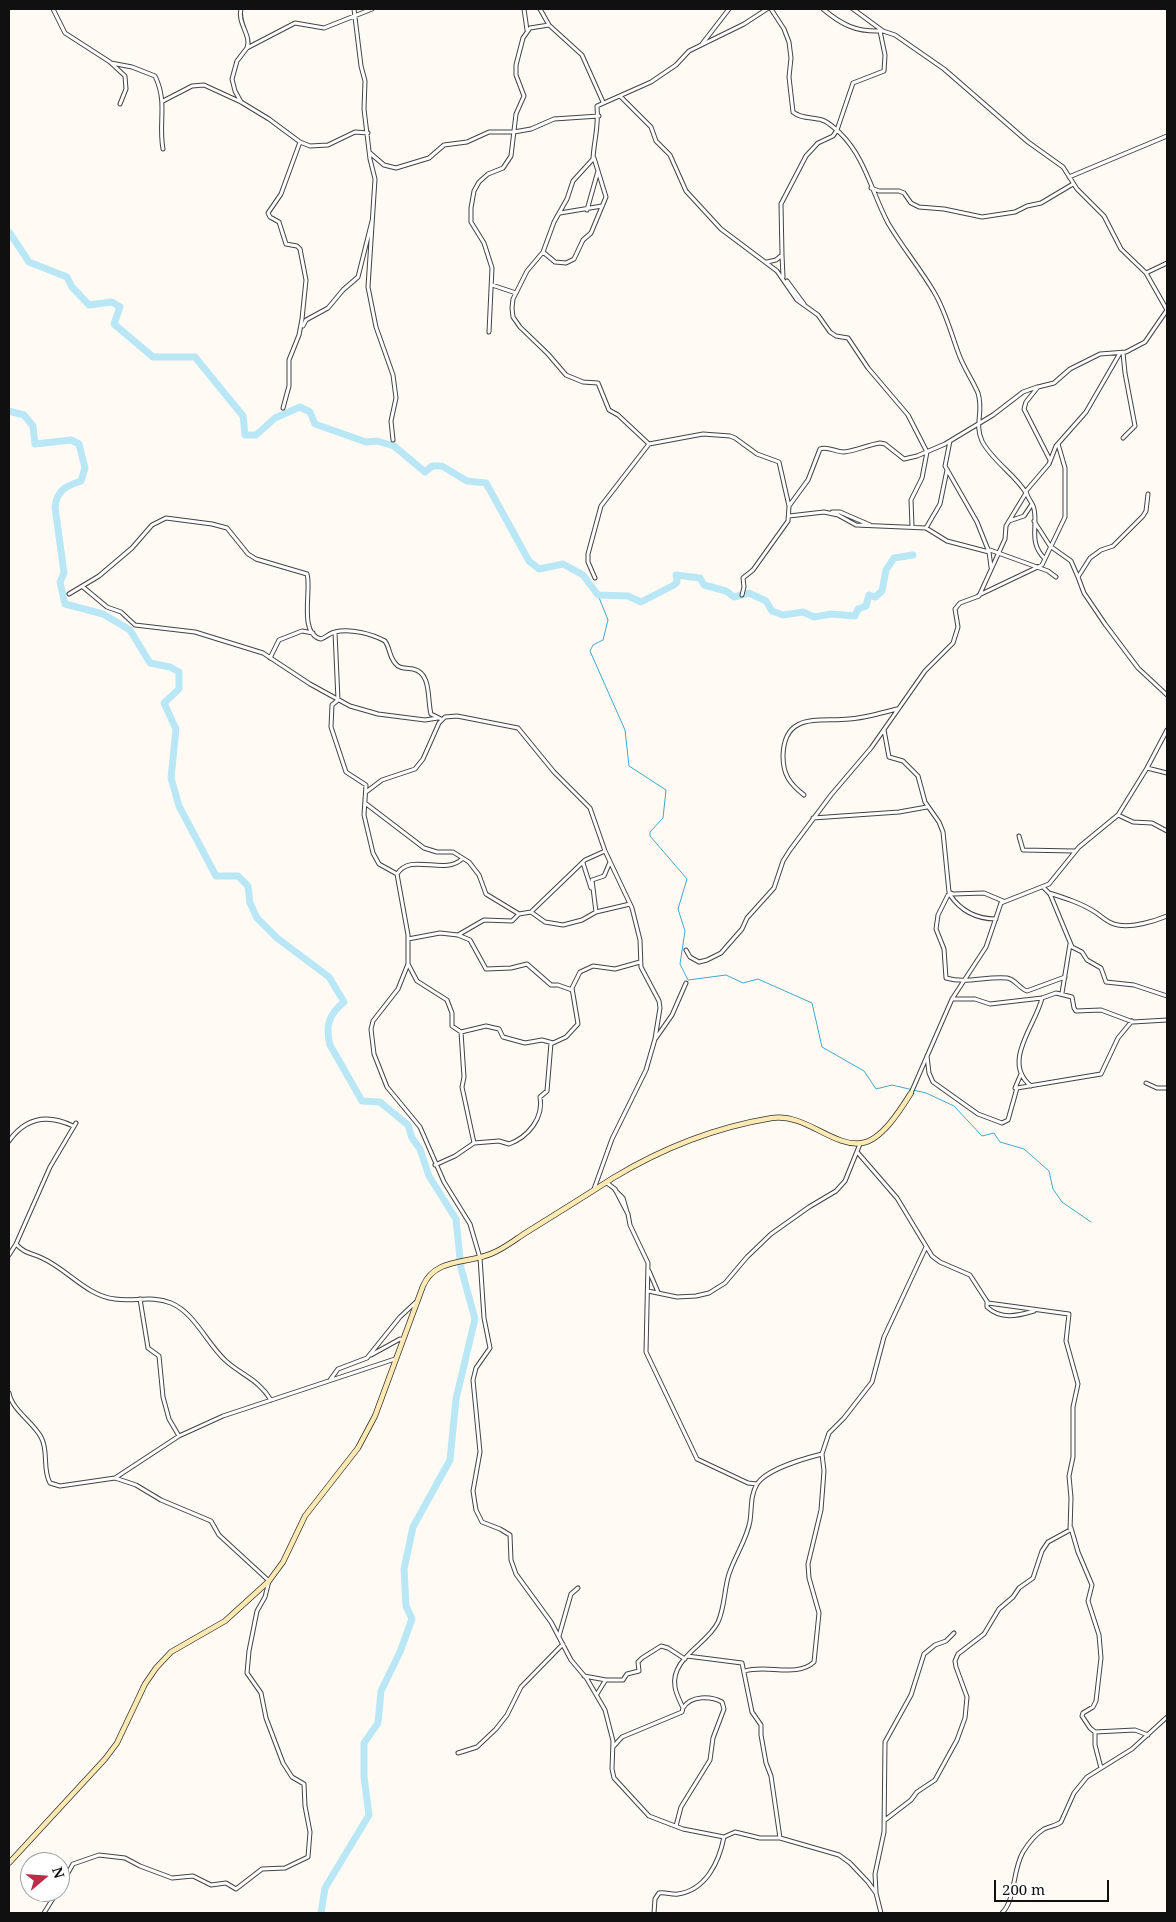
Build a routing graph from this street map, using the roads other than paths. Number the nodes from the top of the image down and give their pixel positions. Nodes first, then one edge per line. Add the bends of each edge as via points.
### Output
1 (53, 9) edge
2 (242, 9) edge
3 (354, 9) edge
4 (372, 9) edge
5 (524, 9) edge
6 (540, 9) edge
7 (769, 9) edge
8 (823, 9) edge
9 (853, 9) edge
10 (729, 10) edge
11 (355, 16) junction
12 (549, 25) junction
13 (527, 30) junction
14 (882, 31) junction
15 (700, 46) junction
16 (247, 48) junction
17 (110, 62) junction
18 (620, 96) junction
19 (163, 101) junction
20 (241, 102) junction
21 (603, 102) junction
22 (120, 104) dead end
23 (599, 116) junction
24 (836, 130) junction
25 (514, 132) junction
26 (368, 133) junction
27 (1167, 136) edge
28 (300, 142) junction
29 (163, 148) dead end
30 (369, 152) junction
31 (594, 158) junction
32 (598, 171) junction
33 (1069, 177) junction
34 (1073, 184) junction
35 (871, 188) junction
36 (603, 206) junction
37 (587, 210) junction
38 (560, 213) junction
39 (374, 216) junction
40 (543, 252) junction
41 (782, 255) junction
42 (767, 262) junction
43 (1167, 262) edge
44 (1146, 273) junction
45 (784, 278) junction
46 (492, 285) junction
47 (516, 293) junction
48 (301, 329) junction
49 (489, 332) dead end
50 (1122, 353) junction
51 (1038, 387) junction
52 (283, 408) dead end
53 (978, 424) junction
54 (1123, 438) dead end
55 (393, 440) dead end
56 (951, 440) junction
57 (649, 444) junction
58 (1058, 444) junction
59 (927, 452) junction
60 (1050, 460) junction
61 (947, 470) junction
62 (1026, 492) junction
63 (1148, 494) dead end
64 (1032, 504) junction
65 (789, 506) junction
66 (789, 516) junction
67 (1008, 521) junction
68 (1034, 521) junction
69 (912, 526) junction
70 (926, 528) junction
71 (1050, 546) junction
72 (989, 551) junction
73 (997, 554) junction
74 (1045, 559) junction
75 (991, 567) junction
76 (1036, 568) junction
77 (1056, 577) dead end
78 (1078, 577) junction
79 (595, 578) dead end
80 (83, 587) junction
81 (69, 594) dead end
82 (742, 595) dead end
83 (979, 596) junction
84 (335, 632) junction
85 (313, 633) junction
86 (270, 658) junction
87 (1167, 695) edge
88 (338, 700) junction
89 (898, 708) junction
90 (440, 719) junction
91 (884, 730) junction
92 (1167, 730) edge
93 (1147, 768) junction
94 (1167, 773) edge
95 (366, 792) junction
96 (804, 795) dead end
97 (365, 803) junction
98 (927, 807) junction
99 (1118, 815) junction
100 (813, 818) junction
101 (1167, 832) edge
102 (1019, 836) dead end
103 (605, 851) junction
104 (1074, 851) junction
105 (462, 859) junction
106 (610, 861) junction
107 (582, 862) junction
108 (397, 874) junction
109 (1044, 888) junction
110 (592, 892) junction
111 (1048, 892) junction
112 (951, 895) junction
113 (1003, 901) junction
114 (630, 904) junction
115 (531, 912) junction
116 (596, 912) junction
117 (518, 914) junction
118 (1167, 916) edge
119 (996, 919) junction
120 (458, 935) junction
121 (408, 939) junction
122 (1070, 944) junction
123 (686, 950) dead end
124 (640, 962) junction
125 (408, 964) junction
126 (1065, 977) junction
127 (961, 982) junction
128 (686, 983) dead end
129 (572, 990) junction
130 (1062, 993) junction
131 (1167, 996) edge
132 (1042, 998) junction
133 (952, 999) junction
134 (1167, 1020) edge
135 (1132, 1021) junction
136 (461, 1032) junction
137 (655, 1039) junction
138 (551, 1043) junction
139 (927, 1056) junction
140 (1021, 1074) junction
141 (1146, 1083) dead end
142 (1032, 1086) junction
143 (1167, 1088) edge
144 (1015, 1089) junction
145 (911, 1093) joint
146 (76, 1123) dead end
147 (73, 1126) junction
148 (9, 1141) edge
149 (474, 1143) junction
150 (860, 1144) junction
151 (858, 1153) junction
152 (435, 1165) junction
153 (607, 1183) junction
154 (593, 1192) junction
155 (16, 1244) junction
156 (926, 1247) junction
157 (9, 1255) edge
158 (480, 1258) junction
159 (648, 1263) junction
160 (648, 1291) junction
161 (658, 1292) junction
162 (140, 1299) junction
163 (418, 1300) junction
164 (987, 1300) junction
165 (1034, 1310) junction
166 (403, 1340) junction
167 (367, 1358) junction
168 (397, 1359) junction
169 (330, 1380) junction
170 (9, 1393) edge
171 (271, 1400) junction
172 (179, 1436) junction
173 (822, 1454) junction
174 (114, 1478) junction
175 (757, 1484) junction
176 (1071, 1527) junction
177 (269, 1581) junction
178 (578, 1588) dead end
179 (954, 1633) dead end
180 (559, 1637) junction
181 (563, 1644) junction
182 (686, 1658) junction
183 (745, 1671) junction
184 (584, 1676) junction
185 (606, 1680) junction
186 (597, 1695) junction
187 (683, 1708) junction
188 (1167, 1717) edge
189 (1095, 1732) junction
190 (1148, 1735) junction
191 (612, 1737) junction
192 (622, 1737) junction
193 (613, 1747) junction
194 (458, 1753) dead end
195 (1101, 1768) junction
196 (885, 1820) junction
197 (676, 1826) junction
198 (724, 1837) junction
199 (780, 1838) junction
200 (9, 1863) edge
201 (70, 1869) edge
202 (876, 1893) junction
203 (51, 1902) edge
204 (44, 1913) edge
205 (654, 1913) edge
206 (881, 1913) edge
207 (1002, 1913) edge

1 - 17 street via 65,33
2 - 16 street via 240,20
3 - 11 street
4 - 11 street
5 - 13 street
6 - 12 street
7 - 15 street
7 - 24 street via 789,42 791,65 788,77 793,112 824,120
8 - 14 street via 848,27
9 - 14 street
10 - 15 street
11 - 16 street via 321,28 295,23
11 - 26 street via 365,81
12 - 13 street
12 - 21 street via 582,55
13 - 25 street via 516,65 516,75 524,94 517,110
14 - 24 street via 884,72 853,83
14 - 33 street via 895,35 944,69 1028,142 1063,167
15 - 18 street via 683,55 676,65 651,82
16 - 20 street via 236,61 232,79
17 - 19 street via 155,76
17 - 22 street via 127,80
18 - 21 street
18 - 42 street via 651,127 656,141 670,155 689,195 726,235
19 - 20 street via 199,84 220,90
19 - 29 street
20 - 28 street
21 - 23 street via 597,106
23 - 25 street via 554,119
23 - 31 street via 592,148
24 - 35 street via 858,158
24 - 41 street via 833,136 818,143 806,156 781,204
25 - 30 street via 489,132 467,142 446,144 429,158 396,168 384,165
25 - 46 street via 510,159 503,168 481,179 472,203 470,219 487,252 492,268
26 - 28 street via 352,133 322,146
26 - 30 street
27 - 33 street
28 - 48 street via 281,194 268,213 279,222 286,244 297,246 301,253 306,280
30 - 39 street via 375,179
31 - 32 street
31 - 38 street via 573,180
32 - 36 street via 606,197
32 - 37 street
33 - 34 street
34 - 35 street via 1041,203 1015,212 982,217 919,207 899,190
34 - 44 street via 1104,216 1121,249
35 - 53 street via 894,232 935,294 978,394 981,414
36 - 37 street
36 - 40 street via 591,233 571,261 555,262
37 - 38 street
38 - 40 street
39 - 48 street via 358,277 343,290 336,302 306,320
39 - 55 street via 368,287 376,326 393,375 396,398 391,421
40 - 47 street via 527,271
41 - 42 street
41 - 45 street
42 - 45 street
43 - 44 street
44 - 50 street via 1167,310 1145,342
45 - 59 street via 796,300 822,319 830,332 851,340 868,368 908,415
46 - 47 street
46 - 49 street
47 - 57 street via 512,300 512,313 520,327 568,377 598,383 610,410
48 - 52 street via 289,360 289,386
50 - 51 street via 1100,354 1070,369 1054,383
50 - 54 street via 1135,426
50 - 58 street via 1086,412
51 - 53 street via 1023,392
51 - 60 street via 1024,409
53 - 56 street
53 - 62 street via 984,445
56 - 59 street
56 - 61 street via 945,463
57 - 65 street via 703,434 735,438 757,454 778,462
57 - 79 street via 601,506 588,554
58 - 60 street
58 - 71 street via 1065,468 1065,517
59 - 65 street via 904,459 880,443 840,452 824,447 820,449 808,480
59 - 69 street via 922,478 911,500
60 - 62 street
61 - 70 street via 940,504
61 - 72 street via 977,522
62 - 64 street
62 - 67 street
63 - 78 street via 1143,516 1113,546 1090,558
64 - 67 street via 1021,518
64 - 68 street
65 - 66 street
66 - 69 street via 840,512 870,525
66 - 82 street via 753,570 743,578
67 - 73 street via 1005,539
68 - 71 street
68 - 74 street via 1034,536
69 - 70 street
70 - 72 street via 948,540
71 - 74 street
71 - 78 street via 1071,560
72 - 73 street
72 - 75 street
73 - 75 street
73 - 76 street
74 - 76 street
75 - 83 street
76 - 77 street
76 - 83 street
78 - 87 street via 1084,593 1138,668
80 - 81 street
80 - 85 street via 132,548 158,521 170,518 212,524 230,530 248,554 256,559 307,574 307,614
80 - 86 street via 135,625 198,633
83 - 89 street via 956,606 958,627 953,643 925,671
84 - 85 street via 321,639
84 - 88 street
84 - 90 street via 358,633 386,641 398,666 416,670 423,676 428,688 430,712
85 - 86 street via 302,631 279,640
86 - 88 street
88 - 90 street via 374,713
88 - 95 street via 332,705 331,726 346,772 364,783
89 - 91 street
89 - 96 street via 848,720 804,722 793,728 786,740 783,768 791,783
90 - 95 street via 423,759 415,769 382,780
90 - 103 street via 461,716 521,731 554,772 590,808
91 - 98 street via 890,758 904,761 918,776
91 - 100 street
92 - 93 street
93 - 94 street
93 - 99 street
95 - 97 street
97 - 105 street via 424,848 453,852
97 - 108 street via 366,823 376,860
98 - 100 street
98 - 112 street via 943,832
99 - 101 street via 1133,822 1152,823
99 - 104 street
100 - 123 street via 786,856 774,888 721,953 699,962
102 - 104 street via 1023,850
103 - 106 street
103 - 107 street
104 - 109 street
105 - 108 street via 444,866 411,864 401,868
105 - 117 street via 477,872 486,894
106 - 110 street via 604,876 592,880
106 - 114 street
107 - 110 street
107 - 115 street
108 - 121 street
109 - 111 street
109 - 113 street
110 - 116 street
111 - 118 street via 1077,902 1107,922 1118,925
111 - 122 street
112 - 113 street via 984,893
112 - 119 street via 966,911
112 - 127 street via 938,915 936,932 942,938 946,977
113 - 119 street
114 - 116 street
114 - 124 street via 640,940
115 - 116 street via 545,922 559,924 578,922
115 - 117 street
117 - 120 street via 512,921 480,921
119 - 127 street via 986,947
120 - 121 street via 440,933
120 - 129 street via 470,940 486,969 528,964 551,986
121 - 125 street
122 - 126 street
122 - 131 street via 1101,968 1106,982 1134,985
124 - 129 street via 616,968 597,966 584,969 578,974
124 - 137 street via 660,1004
125 - 136 street via 417,981 447,1000 452,1026
125 - 152 street via 398,989 373,1021 372,1041 376,1063 388,1087 420,1127
126 - 127 street via 1027,991 1009,978
126 - 130 street
127 - 133 street
128 - 137 street via 672,1015
129 - 138 street via 577,1025 566,1037
130 - 132 street
130 - 135 street via 1072,997 1076,1011 1101,1010
132 - 133 street via 990,1004 975,999
132 - 140 street via 1020,1049
133 - 139 street
134 - 135 street
135 - 142 street via 1118,1038 1099,1075
136 - 138 street via 490,1026 499,1029 503,1037 516,1041 544,1040
136 - 149 street via 462,1087
137 - 154 street via 646,1070 612,1139
138 - 149 street via 547,1091 540,1097 541,1105 533,1127 509,1144 500,1141
139 - 144 street via 933,1082 978,1114 994,1121 1002,1123 1008,1120
139 - 145 street
140 - 142 street
140 - 144 street
141 - 143 street
142 - 144 street
145 - 150 street via 894,1119
146 - 147 street
147 - 148 street via 50,1118 39,1120 22,1127
147 - 155 street via 50,1167
149 - 152 street
150 - 151 street
150 - 153 street via 842,1141 800,1121 773,1118 681,1143
151 - 156 street via 894,1192
151 - 161 street via 850,1164 845,1181 836,1191 772,1234 725,1283 709,1293 696,1296
152 - 158 street via 467,1218
153 - 154 street
153 - 159 street via 623,1198 630,1225
154 - 158 street via 506,1246
155 - 157 street
155 - 162 street via 24,1252 42,1258 106,1297
156 - 164 street via 940,1262 970,1275
156 - 173 street via 884,1337 872,1382 829,1433
158 - 163 street via 444,1264 432,1271
158 - 180 street via 484,1318 490,1348 476,1368 473,1380 480,1452 474,1491 476,1510 482,1522 510,1536 511,1560 516,1574
159 - 160 street
159 - 161 street
160 - 161 street
160 - 175 street via 648,1359 660,1377 697,1459 748,1483
162 - 171 street via 174,1304 225,1360 253,1378
162 - 172 street via 148,1348 159,1356 162,1397 169,1421
163 - 166 street
163 - 167 street
164 - 165 street via 990,1305
164 - 165 street via 987,1307 992,1311 1012,1317
165 - 176 street via 1070,1316 1066,1341 1078,1384 1073,1407 1073,1457 1069,1476
166 - 167 street via 394,1341
166 - 168 street
167 - 169 street via 338,1369
168 - 169 street
168 - 177 street via 375,1416 358,1448 305,1516 283,1562
169 - 171 street
170 - 174 street via 12,1402 43,1439 50,1483 60,1486
171 - 172 street via 223,1416
172 - 174 street
173 - 175 street via 799,1459 765,1476
173 - 183 street via 821,1510 808,1564 819,1613 815,1659 813,1664 800,1669
174 - 177 street via 136,1485 161,1500 211,1521 219,1535
175 - 182 street via 750,1521 729,1573 717,1623
176 - 189 street via 1092,1587 1088,1600 1101,1644 1098,1694 1093,1707 1083,1714
176 - 196 street via 1048,1542 1033,1578 1018,1588 999,1609 984,1634 958,1654 956,1667 967,1697 966,1718 957,1740 935,1780
177 - 200 street via 225,1621 172,1652 156,1668 117,1743 105,1759
177 - 201 street via 257,1611 248,1673 261,1693 269,1727 283,1763 292,1777 304,1784 310,1832 309,1856 285,1868 262,1869 236,1889 226,1883 210,1884 193,1876 172,1878 130,1859 99,1856 73,1864
178 - 180 street via 569,1598
179 - 196 street via 924,1654 911,1695 885,1742
180 - 181 street
181 - 184 street
181 - 194 street via 521,1687 496,1729 477,1747
182 - 183 street via 738,1661
182 - 185 street via 661,1646 638,1662 638,1672 627,1674 622,1680
182 - 187 street via 674,1685
183 - 199 street via 752,1712 761,1725 766,1763 772,1776
184 - 185 street
184 - 186 street
185 - 186 street
186 - 191 street
187 - 192 street via 678,1714
187 - 197 street via 693,1700 714,1698 722,1702 724,1709 713,1738 710,1760 681,1807
188 - 190 street
189 - 190 street via 1135,1730
189 - 195 street
190 - 195 street
191 - 192 street
191 - 193 street
192 - 193 street
193 - 197 street via 614,1778 649,1816
195 - 207 street via 1081,1784 1059,1824 1041,1831 1026,1847 1013,1880 1010,1902
196 - 202 street via 875,1874
197 - 198 street
198 - 199 street via 735,1832 760,1838
198 - 205 street via 708,1878 687,1892 677,1895 659,1893 654,1899
199 - 202 street via 839,1855 856,1868
202 - 206 street
203 - 204 street

